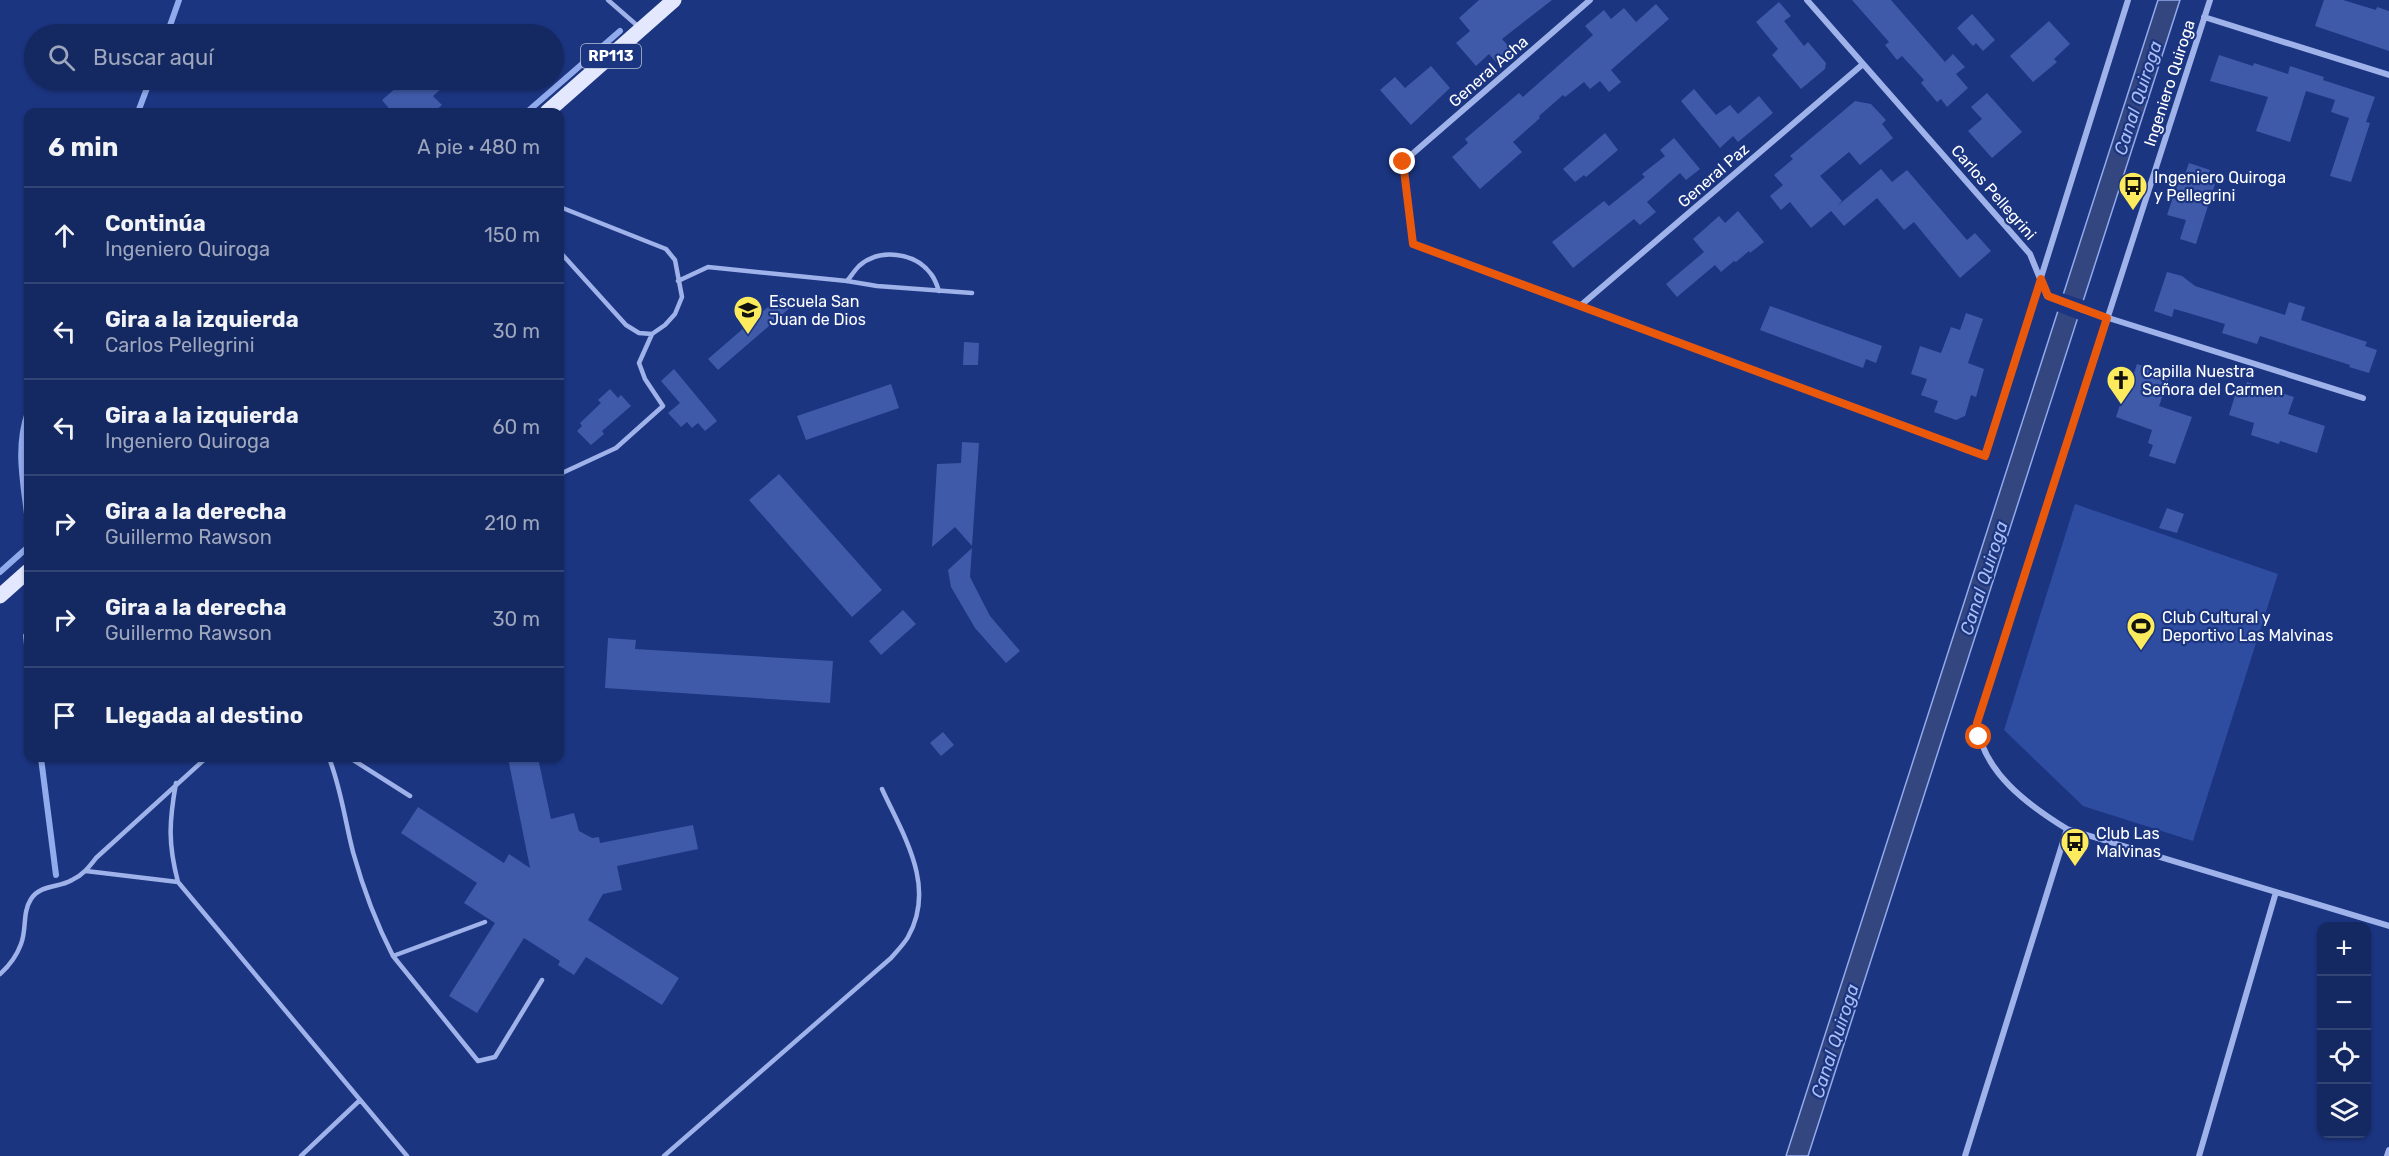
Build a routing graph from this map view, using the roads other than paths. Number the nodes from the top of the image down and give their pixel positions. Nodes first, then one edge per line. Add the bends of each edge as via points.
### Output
1 (608, 0) edge
2 (674, 0) edge
3 (1590, 0) edge
4 (1807, 0) edge
5 (2128, 0) edge
6 (2210, 0) edge
7 (2204, 17) junction
8 (641, 30) junction
9 (1863, 64) junction
10 (2389, 75) edge
11 (552, 108) edge
12 (564, 209) edge
13 (564, 256) edge
14 (2041, 279) junction
15 (678, 281) junction
16 (848, 281) junction
17 (939, 291) junction
18 (972, 293) dead end
19 (1580, 306) junction
20 (2107, 318) junction
21 (652, 334) junction
22 (2363, 398) dead end
23 (564, 472) edge
24 (24, 575) edge
25 (0, 596) edge
26 (201, 762) edge
27 (330, 762) edge
28 (356, 762) edge
29 (176, 783) junction
30 (882, 789) dead end
31 (410, 796) dead end
32 (2067, 829) junction
33 (86, 871) junction
34 (178, 882) junction
35 (2276, 892) junction
36 (485, 922) dead end
37 (2389, 926) edge
38 (393, 956) junction
39 (0, 974) edge
40 (542, 980) dead end
41 (359, 1101) junction
42 (2389, 1150) edge
43 (301, 1156) edge
44 (407, 1156) edge
45 (664, 1156) edge
46 (1965, 1156) edge
47 (2199, 1156) edge
48 (2387, 1156) edge

1 - 8 lane
2 - 8 main road, RP113
3 - 19 street, General Acha via 1403,162 1413,244
4 - 9 street, Carlos Pellegrini
5 - 14 street
6 - 7 street, Ingeniero Quiroga
7 - 10 street
7 - 20 street, Ingeniero Quiroga
8 - 11 main road, RP113
9 - 14 street, Carlos Pellegrini via 2030,254
9 - 19 street, General Paz
12 - 15 lane via 666,249 675,260
13 - 21 lane via 626,325 639,333
14 - 19 street via 1985,456
14 - 20 street, Carlos Pellegrini via 2048,296
15 - 16 lane via 708,267
15 - 21 lane via 682,297 675,314
16 - 17 lane
16 - 17 lane via 860,266 877,256 897,254 916,260 931,273
17 - 18 lane
20 - 22 street, Carlos Pellegrini
20 - 32 street, Ingeniero Quiroga via 1977,723 1993,766 2030,804
21 - 23 lane via 639,363 663,406 616,448
24 - 25 main road
26 - 29 lane
27 - 38 lane via 353,852
28 - 31 lane
29 - 33 lane
29 - 34 lane via 169,819 171,857
30 - 45 lane via 917,866 918,914 908,937 891,958
32 - 35 street, Ingeniero Quiroga
32 - 46 street
33 - 34 lane
33 - 39 lane via 71,881 45,888 32,898 24,919 22,943
34 - 41 lane
35 - 37 street, Ingeniero Quiroga
35 - 47 street
36 - 38 lane
38 - 40 lane via 478,1061 495,1057
41 - 43 lane
41 - 44 lane
42 - 48 street

